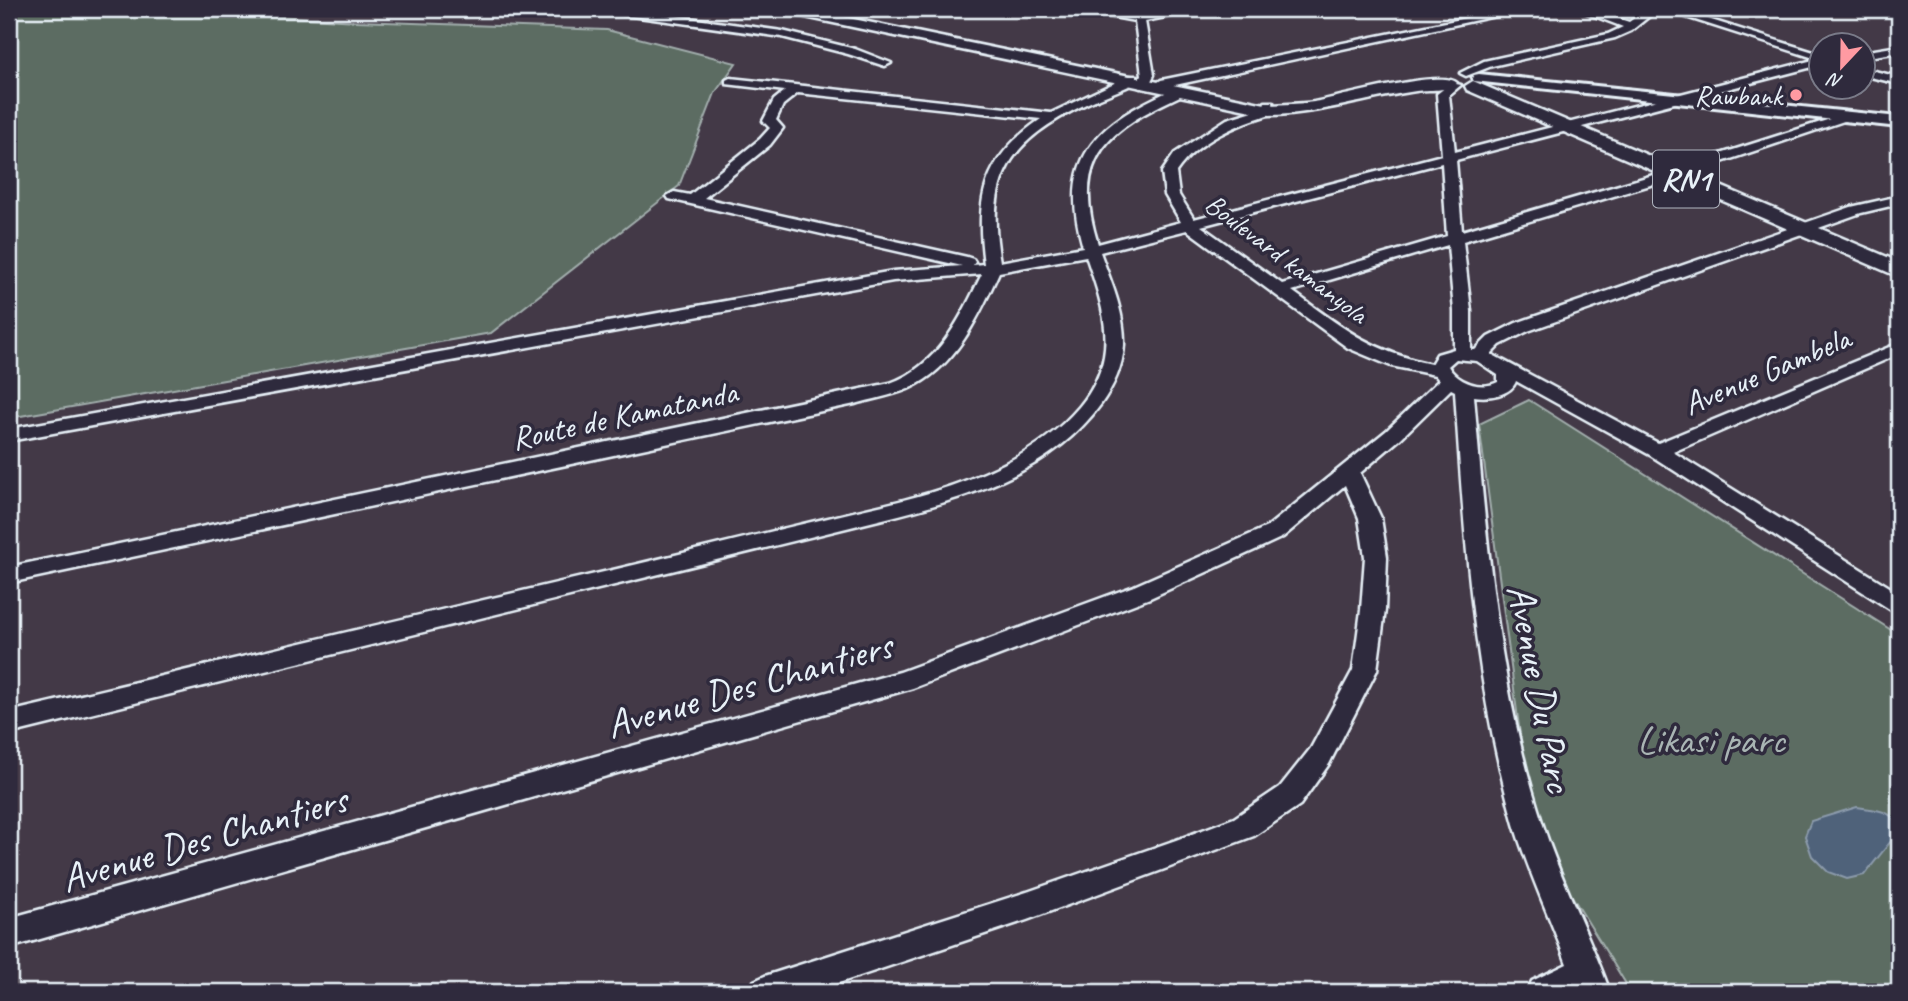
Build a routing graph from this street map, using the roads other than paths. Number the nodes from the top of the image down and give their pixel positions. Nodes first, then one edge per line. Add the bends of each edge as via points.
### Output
1 (603, 9) edge
2 (786, 9) edge
3 (806, 9) edge
4 (1075, 9) edge
5 (1202, 9) edge
6 (1523, 9) edge
7 (1581, 9) edge
8 (1653, 9) edge
9 (1666, 9) edge
10 (1138, 14) edge
11 (1630, 26) junction
12 (1899, 49) edge
13 (1806, 52) edge
14 (1876, 53) edge
15 (885, 63) dead end
16 (1806, 66) edge
17 (1876, 75) edge
18 (1464, 81) junction
19 (1899, 81) edge
20 (730, 82) dead end
21 (1148, 83) junction
22 (794, 90) junction
23 (1680, 97) junction
24 (1276, 108) junction
25 (1053, 117) junction
26 (1850, 117) junction
27 (1899, 122) edge
28 (1572, 127) junction
29 (1451, 159) junction
30 (1677, 172) junction
31 (674, 196) dead end
32 (694, 199) junction
33 (1899, 201) edge
34 (1190, 225) junction
35 (1808, 227) junction
36 (1454, 237) junction
37 (1091, 250) junction
38 (1897, 265) edge
39 (993, 268) junction
40 (1279, 290) junction
41 (1899, 348) edge
42 (1479, 358) junction
43 (1451, 379) junction
44 (9, 435) edge
45 (1657, 451) junction
46 (1349, 471) junction
47 (9, 575) edge
48 (1899, 604) edge
49 (9, 723) edge
50 (9, 933) edge
51 (1589, 982) edge
52 (765, 992) edge
53 (1543, 992) edge

1 - 15 street via 742,27 852,51
2 - 21 highway, RN1
3 - 21 highway, RN1
4 - 10 street
5 - 10 street
6 - 21 street
7 - 11 street
8 - 11 street
9 - 13 street
10 - 21 street
11 - 18 street via 1603,39 1488,63
12 - 14 street
16 - 23 street
17 - 19 street
18 - 23 main road
18 - 24 highway, RN1 via 1415,84
18 - 28 highway, RN1
18 - 29 street via 1443,94
20 - 22 street
21 - 24 highway, RN1
21 - 25 street via 1076,104
21 - 37 street via 1134,115 1113,131 1082,169 1079,206
22 - 25 street
22 - 32 street via 774,109 769,121 777,128 765,142
23 - 26 main road
23 - 28 street
24 - 34 street, Boulevard kamanyola via 1231,122 1180,156 1169,172 1172,195
25 - 39 street via 1022,137 1003,157 988,192
26 - 27 main road
26 - 30 street
28 - 29 street
28 - 30 highway, RN1
29 - 34 street
29 - 36 street
30 - 35 highway, RN1
30 - 36 street
31 - 32 street
32 - 39 street
33 - 35 street via 1856,209
34 - 37 street
34 - 40 street, Boulevard kamanyola
35 - 38 highway, RN1
35 - 42 street via 1522,327 1494,341
36 - 40 street
36 - 42 street via 1463,309
37 - 39 street
37 - 49 street via 1104,282 1115,334 1108,378 1062,435 995,479 686,562
39 - 44 street via 893,276
39 - 47 street, Route de Kamatanda via 953,343 933,366 902,385
40 - 43 street, Boulevard kamanyola via 1354,344
41 - 45 street, Avenue Gambela
42 - 43 street, Avenue Des Chantiers via 1443,359 1439,366
42 - 43 street, Boulevard kamanyola via 1507,374 1502,388 1485,391
42 - 45 street
43 - 46 street, Avenue Des Chantiers
43 - 51 street, Avenue Du Parc via 1499,698 1529,827
45 - 48 street
46 - 50 street, Avenue Des Chantiers via 1275,532 1142,592 904,681
46 - 52 street via 1370,518 1377,557 1365,670 1321,756 1290,796 1244,827 1176,853
51 - 53 street

